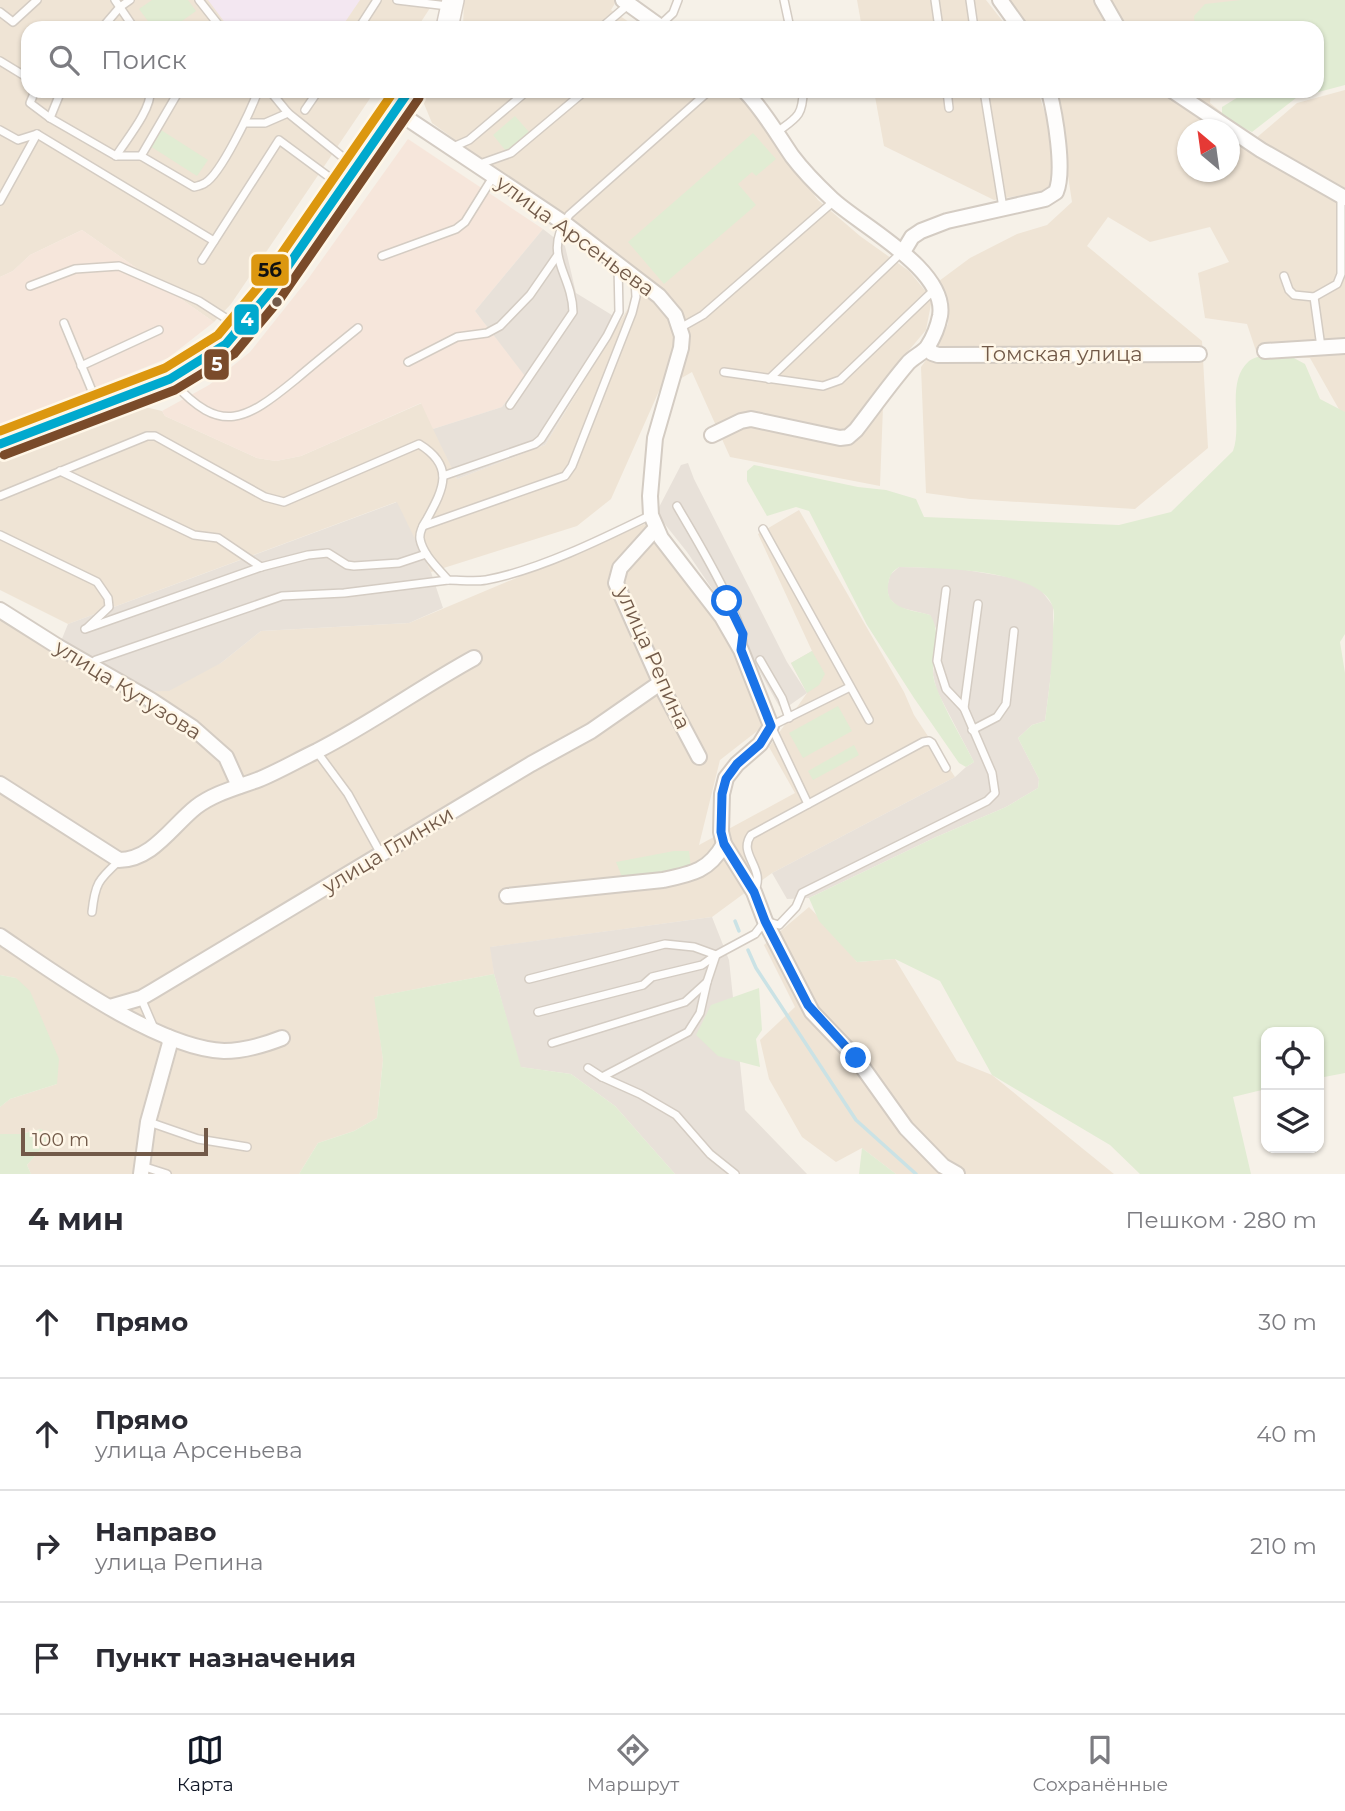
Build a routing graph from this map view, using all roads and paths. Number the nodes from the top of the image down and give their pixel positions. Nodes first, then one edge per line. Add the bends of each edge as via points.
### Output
1 (37, 0) edge
2 (130, 0) edge
3 (199, 0) edge
4 (377, 0) edge
5 (397, 0) edge
6 (678, 0) edge
7 (784, 0) edge
8 (935, 0) edge
9 (970, 0) edge
10 (1000, 0) edge
11 (1101, 0) edge
12 (626, 2) edge
13 (453, 3) edge
14 (117, 4) edge
15 (0, 12) edge
16 (106, 21) edge
17 (129, 21) edge
18 (216, 21) edge
19 (364, 21) edge
20 (449, 21) edge
21 (608, 21) edge
22 (652, 21) edge
23 (666, 21) edge
24 (788, 21) edge
25 (938, 21) edge
26 (973, 21) edge
27 (1015, 21) edge
28 (1114, 21) edge
29 (0, 61) edge
30 (21, 74) edge
31 (32, 98) edge
32 (58, 98) edge
33 (151, 98) edge
34 (175, 98) edge
35 (255, 98) edge
36 (276, 98) edge
37 (313, 98) edge
38 (405, 98) edge
39 (519, 98) edge
40 (577, 98) edge
41 (701, 98) edge
42 (750, 98) edge
43 (803, 98) edge
44 (948, 98) edge
45 (985, 98) edge
46 (1050, 98) edge
47 (1183, 98) edge
48 (949, 108) dead end
49 (305, 110) dead end
50 (396, 111) junction
51 (288, 113) junction
52 (50, 118) junction
53 (246, 123) junction
54 (0, 130) edge
55 (777, 132) junction
56 (37, 134) junction
57 (450, 148) junction
58 (116, 156) junction
59 (141, 156) junction
60 (475, 165) junction
61 (357, 169) junction
62 (493, 177) junction
63 (344, 188) junction
64 (1343, 197) edge
65 (0, 201) edge
66 (834, 201) junction
67 (1003, 208) junction
68 (564, 223) junction
69 (214, 241) junction
70 (903, 252) junction
71 (382, 256) dead end
72 (557, 256) junction
73 (202, 260) dead end
74 (617, 262) junction
75 (1284, 276) dead end
76 (635, 278) junction
77 (30, 286) dead end
78 (934, 289) junction
79 (1314, 297) junction
80 (64, 323) dead end
81 (242, 328) junction
82 (358, 328) dead end
83 (680, 328) junction
84 (159, 330) dead end
85 (1345, 346) edge
86 (928, 347) junction
87 (1321, 347) junction
88 (1265, 351) dead end
89 (1199, 354) dead end
90 (408, 362) dead end
91 (81, 366) junction
92 (724, 372) dead end
93 (170, 379) junction
94 (769, 379) junction
95 (510, 405) dead end
96 (98, 407) junction
97 (712, 435) dead end
98 (0, 444) edge
99 (60, 471) junction
100 (443, 475) junction
101 (0, 496) edge
102 (677, 506) dead end
103 (653, 521) junction
104 (422, 526) junction
105 (763, 529) dead end
106 (0, 535) edge
107 (426, 554) junction
108 (261, 567) junction
109 (448, 580) junction
110 (946, 590) dead end
111 (978, 604) dead end
112 (0, 610) edge
113 (1014, 631) dead end
114 (741, 650) junction
115 (474, 658) dead end
116 (760, 660) dead end
117 (89, 665) junction
118 (660, 683) junction
119 (850, 687) junction
120 (964, 709) junction
121 (789, 718) junction
122 (869, 720) dead end
123 (771, 726) junction
124 (972, 730) junction
125 (316, 751) junction
126 (699, 757) dead end
127 (946, 768) dead end
128 (0, 784) edge
129 (239, 786) junction
130 (808, 804) junction
131 (724, 844) junction
132 (382, 855) junction
133 (119, 860) junction
134 (754, 892) junction
135 (507, 896) dead end
136 (92, 912) dead end
137 (765, 921) junction
138 (0, 936) edge
139 (716, 955) junction
140 (529, 979) dead end
141 (707, 982) junction
142 (141, 998) junction
143 (110, 1007) junction
144 (538, 1012) dead end
145 (163, 1034) junction
146 (282, 1038) dead end
147 (552, 1043) dead end
148 (588, 1068) dead end
149 (602, 1077) junction
150 (148, 1122) junction
151 (247, 1147) dead end
152 (141, 1170) edge
153 (167, 1174) edge
154 (734, 1174) edge
155 (957, 1174) edge

1 - 15 lane via 13,22
2 - 14 lane
3 - 18 lane
4 - 19 lane
5 - 13 lane
6 - 23 lane
7 - 24 lane
8 - 25 lane
9 - 26 lane
10 - 27 street
11 - 28 street
12 - 21 lane
12 - 22 street
13 - 20 main road
14 - 16 lane
14 - 17 lane
29 - 30 lane
31 - 52 lane via 30,103
32 - 52 lane
33 - 58 lane
34 - 59 lane
35 - 53 lane
36 - 51 lane
37 - 49 lane
38 - 50 main road
39 - 57 lane via 469,140
40 - 60 lane via 511,153
41 - 68 lane
42 - 55 street
43 - 55 lane via 801,112
44 - 48 lane
45 - 67 lane
46 - 67 street via 1056,130 1056,192 1045,199
47 - 64 street
50 - 57 street, улица Арсеньева
50 - 61 main road
51 - 53 lane via 265,123
51 - 61 lane
52 - 58 lane
53 - 59 lane via 206,183 194,187
54 - 56 lane via 18,140
55 - 66 street
56 - 65 lane
56 - 69 lane
57 - 60 street, улица Арсеньева
58 - 59 lane
60 - 62 street, улица Арсеньева
61 - 63 main road
62 - 68 street, улица Арсеньева
62 - 71 lane via 456,229
63 - 69 lane via 279,140
63 - 81 main road
64 - 79 lane via 1341,274 1337,284
66 - 70 street
66 - 83 lane via 704,315
67 - 70 street via 921,231
68 - 72 lane
68 - 74 street, улица Арсеньева
69 - 73 lane
70 - 78 street
70 - 94 lane
72 - 90 lane via 530,295 500,326 487,333 457,337
72 - 95 lane via 573,312
74 - 76 street, улица Арсеньева
74 - 100 lane via 619,312 541,439
75 - 79 lane via 1294,295
76 - 83 street, улица Арсеньева via 669,306
76 - 104 lane via 636,297 625,334 565,476
77 - 81 lane via 75,269 119,266 199,300
78 - 86 street via 940,315
78 - 94 lane via 840,380 824,386
79 - 87 lane
80 - 91 lane
81 - 93 main road via 226,345
82 - 93 lane via 265,404 246,414 224,416 201,408
83 - 103 street via 681,348 655,438 650,496
84 - 91 lane
85 - 87 street
86 - 89 street, Томская улица via 938,355
86 - 97 street via 910,361 848,437 751,419
87 - 88 street
91 - 96 lane
92 - 94 lane
93 - 96 main road
96 - 98 main road
99 - 100 lane via 155,436 265,497 284,502 419,444 436,456
99 - 101 lane
99 - 108 lane via 194,535 218,538
100 - 104 lane via 438,499
102 - 114 lane via 738,622 743,634
103 - 109 lane via 484,580
103 - 114 street
103 - 118 street, улица Репина via 620,568 616,583
104 - 107 lane via 420,541
105 - 119 lane
106 - 108 lane via 104,589 109,607 85,629
107 - 108 lane via 399,563 354,566 328,552
107 - 109 lane
109 - 117 lane via 282,596
110 - 120 lane via 937,661 946,689
111 - 120 lane
112 - 117 street, улица Кутузова
113 - 124 lane via 1006,704 997,717
114 - 123 street
115 - 125 street
116 - 121 lane
117 - 129 street, улица Кутузова via 192,727 226,757
118 - 126 street, улица Репина
118 - 132 street, улица Глинки via 591,731
119 - 121 lane
119 - 122 lane
120 - 124 lane
121 - 123 lane
123 - 130 lane
123 - 131 street via 726,779 722,794
124 - 137 lane via 992,773 995,793 987,801 802,893 779,925
125 - 129 street
125 - 132 lane via 348,793
127 - 130 lane via 929,741
128 - 133 street
129 - 133 street via 198,805 144,855
130 - 134 lane via 747,841 759,877
131 - 134 street
131 - 135 street via 706,867 684,876
132 - 142 street, улица Глинки
133 - 136 lane via 95,888
134 - 137 street
137 - 139 lane via 755,934
137 - 155 street via 813,1012 856,1058 906,1128
138 - 143 street
139 - 140 lane via 665,944
139 - 141 lane
139 - 144 lane via 702,965 652,977 643,985
141 - 147 lane via 685,1002
141 - 149 lane via 700,1013 688,1032
142 - 143 street, улица Глинки
142 - 145 lane via 150,1022
143 - 145 street
145 - 146 street via 225,1051
145 - 150 street via 170,1043
148 - 149 lane
149 - 154 lane via 676,1115
150 - 151 lane via 198,1139
150 - 152 street
152 - 153 lane

